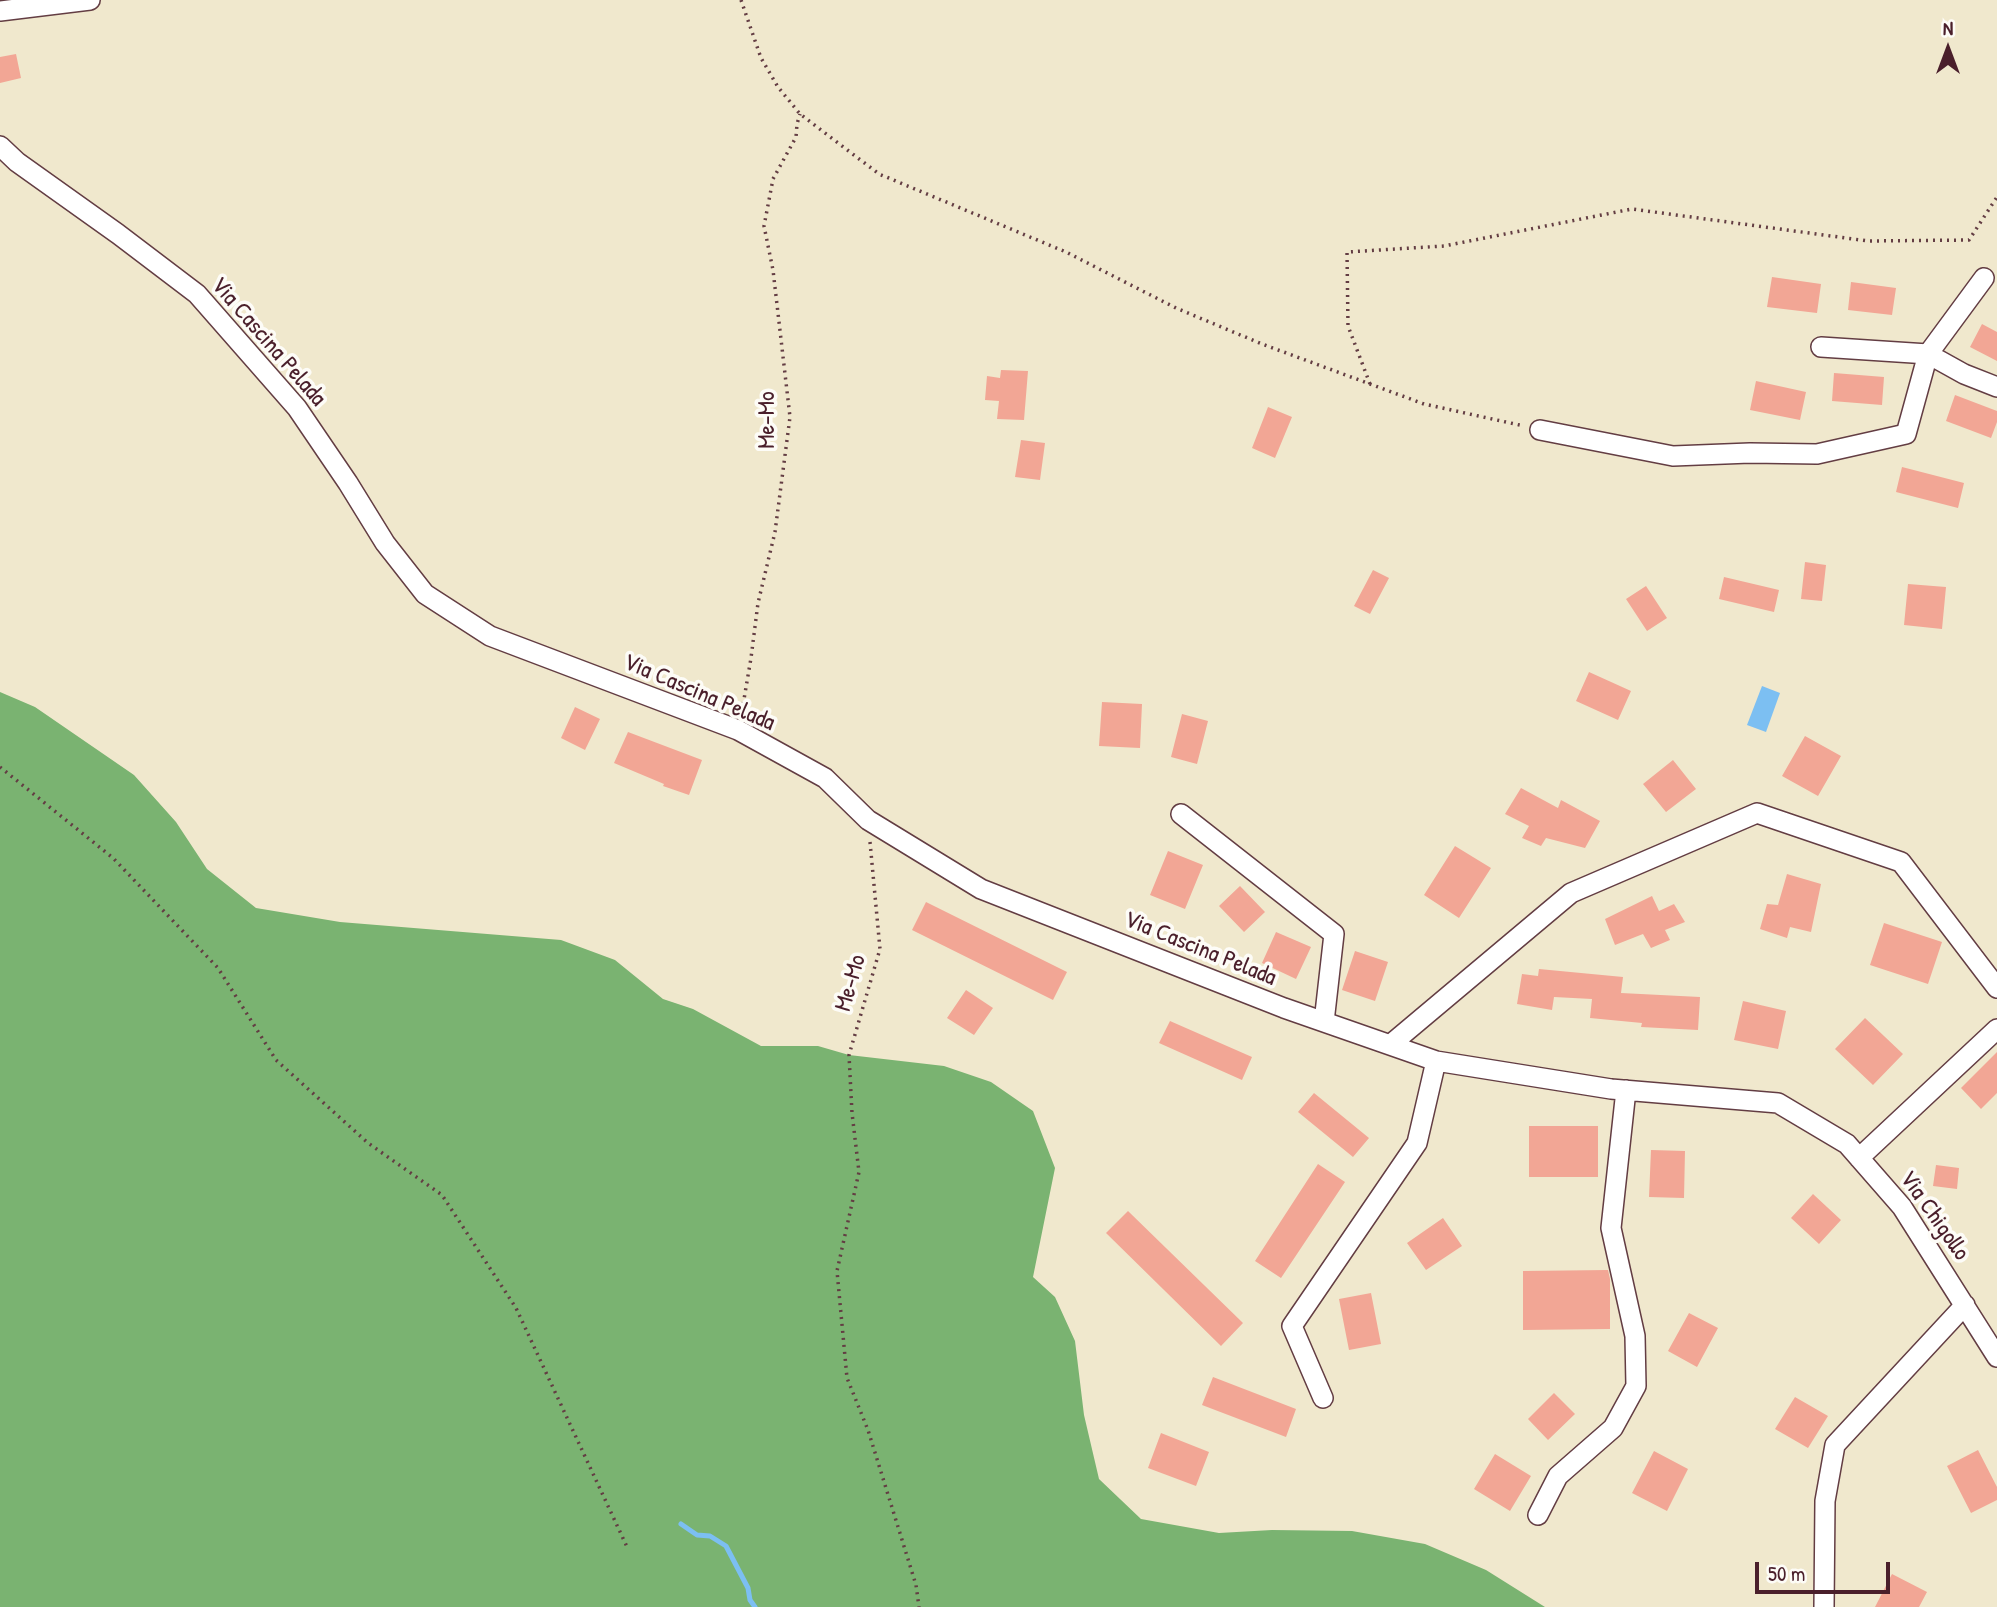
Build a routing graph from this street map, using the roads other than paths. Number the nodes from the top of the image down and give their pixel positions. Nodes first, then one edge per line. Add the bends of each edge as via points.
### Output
1 (90, 0) edge
2 (0, 11) edge
3 (0, 146) edge
4 (1984, 278) dead end
5 (1821, 347) dead end
6 (1928, 354) junction
7 (1997, 387) edge
8 (1540, 429) road end
9 (1181, 814) dead end
10 (1997, 988) edge
11 (1324, 1023) junction
12 (1997, 1029) edge
13 (1390, 1045) junction
14 (1436, 1061) junction
15 (1626, 1090) junction
16 (1853, 1151) junction
17 (1965, 1305) junction
18 (1997, 1357) edge
19 (1323, 1398) dead end
20 (1538, 1515) dead end
21 (1824, 1607) edge

1 - 2 street
3 - 11 street, Via Cascina Pelada via 197,293 297,408 385,543 425,594 490,636 738,730 825,778 868,820 981,889
4 - 6 street
5 - 6 street
6 - 7 street
6 - 8 street via 1906,434 1817,454 1673,456
9 - 11 street via 1334,934
10 - 13 street via 1900,862 1757,813 1571,892
11 - 13 street, Via Cascina Pelada
12 - 16 street
13 - 14 street, Via Cascina Pelada
14 - 15 street, Via Cascina Pelada
14 - 19 street via 1417,1143 1292,1326
15 - 16 street, Via Cascina Pelada via 1778,1103
15 - 20 street via 1611,1228 1634,1336 1636,1386 1613,1428 1558,1476
16 - 17 street, Via Chigollo via 1902,1207
17 - 18 street, Via Chigollo
17 - 21 street via 1835,1446 1825,1501

